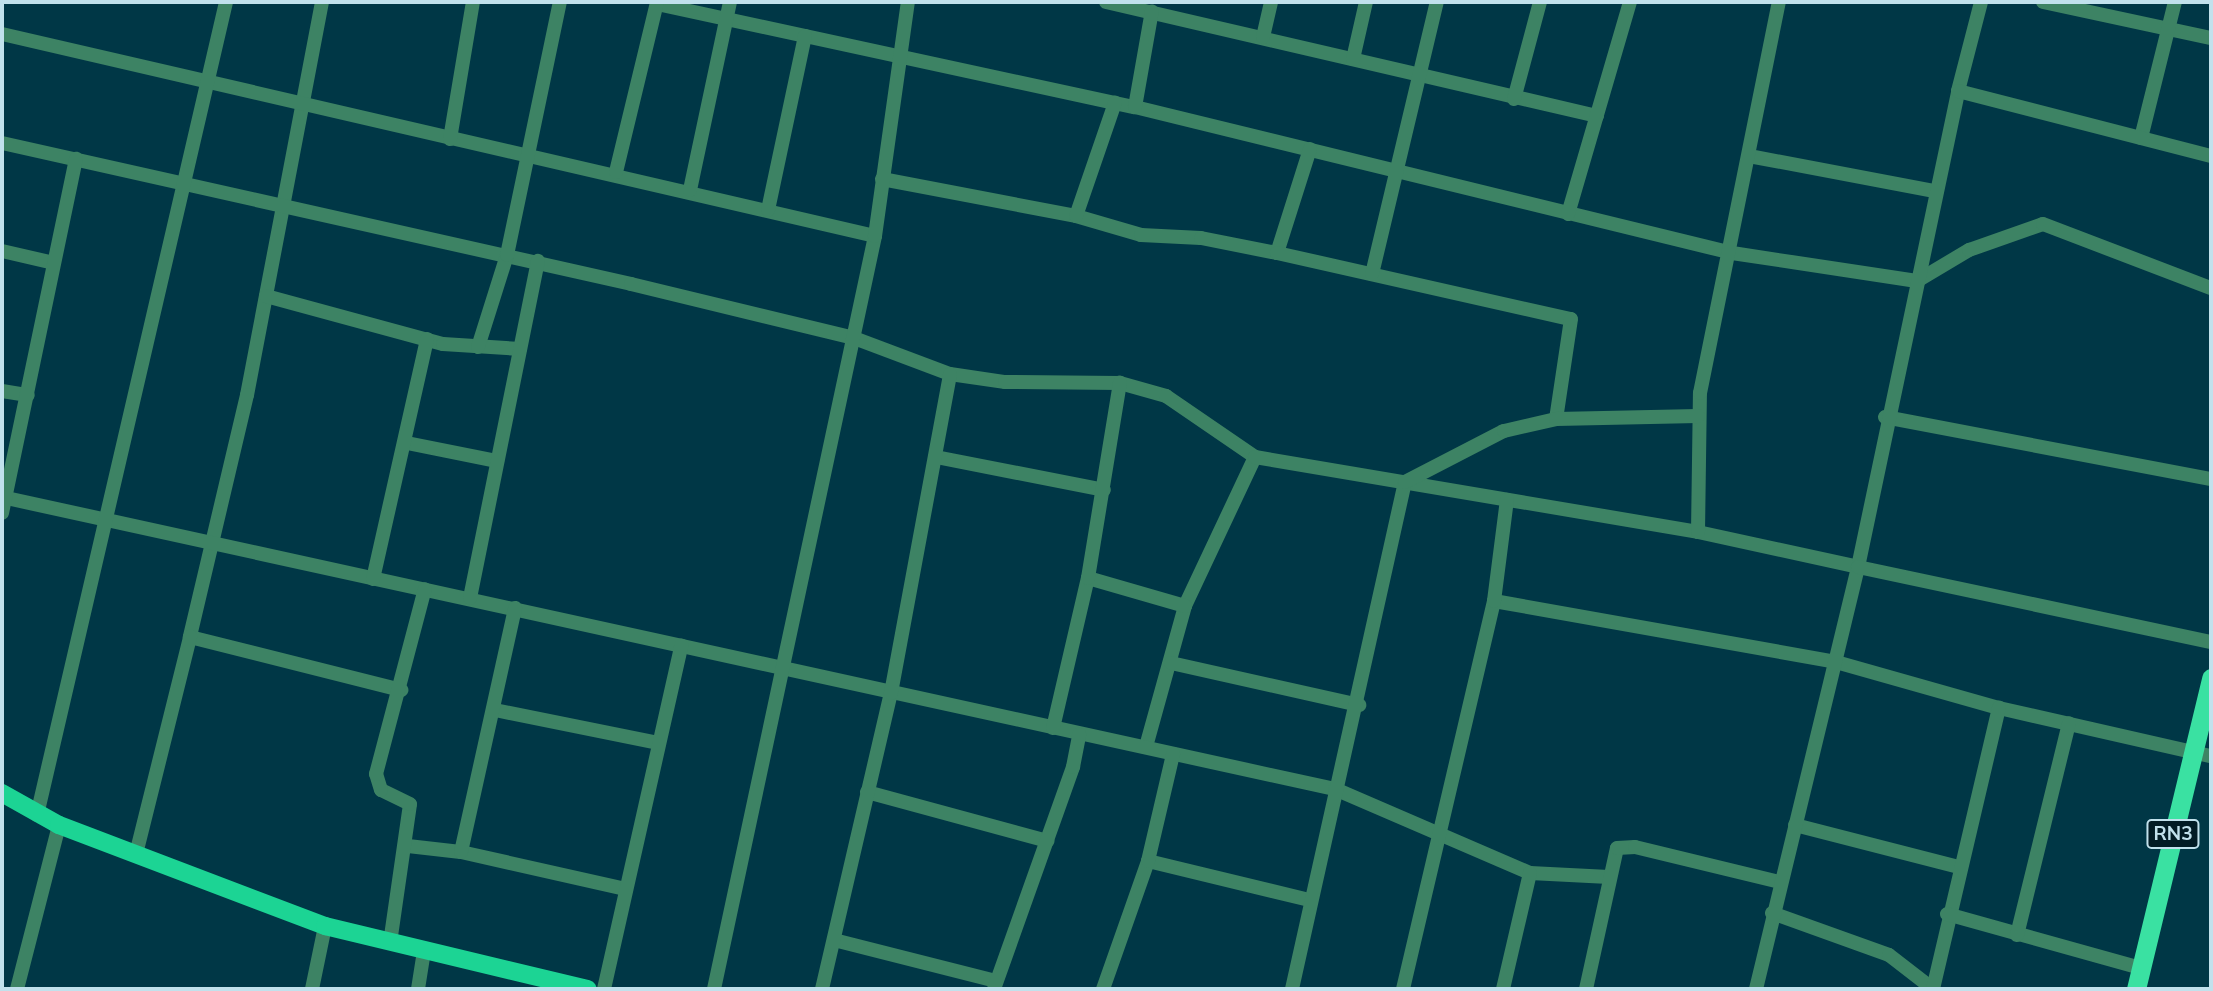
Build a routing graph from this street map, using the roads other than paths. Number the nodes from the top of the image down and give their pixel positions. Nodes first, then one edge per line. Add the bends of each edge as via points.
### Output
1 (226, 2) edge
2 (322, 2) edge
3 (474, 2) edge
4 (561, 2) edge
5 (730, 2) edge
6 (908, 2) edge
7 (1106, 2) edge
8 (1271, 2) edge
9 (1366, 2) edge
10 (1437, 2) edge
11 (1540, 2) edge
12 (1630, 2) edge
13 (1779, 2) edge
14 (1981, 2) edge
15 (2043, 2) edge
16 (2175, 2) edge
17 (657, 3) edge
18 (1152, 11) junction
19 (726, 18) junction
20 (2171, 29) junction
21 (2, 34) edge
22 (805, 36) junction
23 (1263, 37) junction
24 (2211, 38) edge
25 (899, 53) junction
26 (1353, 59) junction
27 (1417, 78) junction
28 (207, 81) junction
29 (1958, 91) junction
30 (1514, 100) junction
31 (1115, 103) junction
32 (302, 105) junction
33 (1135, 107) junction
34 (1597, 116) junction
35 (2141, 138) junction
36 (450, 139) junction
37 (2, 144) edge
38 (1310, 149) junction
39 (1749, 156) junction
40 (2211, 156) edge
41 (529, 158) junction
42 (76, 159) junction
43 (1400, 169) junction
44 (616, 172) junction
45 (882, 179) junction
46 (182, 185) junction
47 (690, 190) junction
48 (1935, 191) junction
49 (284, 206) junction
50 (768, 210) junction
51 (1569, 214) junction
52 (1076, 216) junction
53 (875, 236) junction
54 (2, 251) edge
55 (1277, 253) junction
56 (1732, 253) junction
57 (507, 255) junction
58 (538, 261) junction
59 (54, 263) junction
60 (1372, 274) junction
61 (1917, 281) junction
62 (2211, 288) edge
63 (266, 296) junction
64 (854, 338) junction
65 (427, 339) junction
66 (478, 347) junction
67 (520, 349) junction
68 (950, 374) junction
69 (1120, 383) junction
70 (2, 391) edge
71 (28, 395) junction
72 (1698, 416) junction
73 (1885, 417) junction
74 (1556, 419) junction
75 (407, 443) junction
76 (936, 457) junction
77 (1255, 457) junction
78 (497, 461) junction
79 (2211, 479) edge
80 (1405, 482) junction
81 (1104, 490) junction
82 (1507, 500) junction
83 (3, 503) edge
84 (102, 520) junction
85 (1698, 532) junction
86 (212, 547) junction
87 (1858, 568) junction
88 (1088, 578) junction
89 (373, 579) junction
90 (425, 589) junction
91 (470, 598) junction
92 (1494, 601) junction
93 (1185, 606) junction
94 (515, 608) junction
95 (190, 637) junction
96 (2211, 642) edge
97 (681, 646) junction
98 (1836, 662) junction
99 (1171, 663) junction
100 (783, 669) junction
101 (2211, 678) edge
102 (401, 690) junction
103 (891, 693) junction
104 (1359, 705) junction
105 (1999, 708) junction
106 (495, 710) junction
107 (2069, 723) junction
108 (1053, 728) junction
109 (1079, 735) junction
110 (658, 743) junction
111 (1146, 747) junction
112 (1173, 754) junction
113 (2202, 755) edge
114 (1335, 789) junction
115 (867, 792) junction
116 (2, 793) edge
117 (37, 815) junction
118 (59, 825) junction
119 (1795, 825) junction
120 (1441, 832) junction
121 (1047, 841) junction
122 (408, 846) junction
123 (461, 852) junction
124 (136, 854) junction
125 (1148, 861) junction
126 (1959, 867) junction
127 (1530, 873) junction
128 (1609, 877) junction
129 (1780, 882) junction
130 (625, 889) junction
131 (1309, 900) junction
132 (1772, 913) junction
133 (1947, 914) junction
134 (325, 926) junction
135 (2017, 935) junction
136 (834, 940) junction
137 (390, 943) junction
138 (424, 951) junction
139 (2141, 968) junction
140 (995, 985) edge
141 (17, 989) edge
142 (312, 989) edge
143 (418, 989) edge
144 (588, 989) edge
145 (604, 989) edge
146 (714, 989) edge
147 (822, 989) edge
148 (1103, 989) edge
149 (1292, 989) edge
150 (1403, 989) edge
151 (1503, 989) edge
152 (1586, 989) edge
153 (1756, 989) edge
154 (2136, 989) edge

1 - 28 street
2 - 32 street
3 - 36 street
4 - 41 street
5 - 19 street
6 - 25 street
7 - 18 street
8 - 23 street
9 - 26 street
10 - 27 street
11 - 30 street
12 - 34 street
13 - 39 street
14 - 29 street
15 - 20 street
16 - 20 street
17 - 19 street
17 - 44 street
18 - 23 street
18 - 33 street
19 - 22 street
19 - 47 street
20 - 24 street
20 - 35 street
21 - 28 street
22 - 25 street
22 - 50 street
23 - 26 street
25 - 31 street
25 - 45 street
26 - 27 street
27 - 30 street
27 - 43 street
28 - 32 street
28 - 46 street
29 - 35 street
29 - 48 street
30 - 34 street
31 - 33 street
31 - 52 street
32 - 36 street
32 - 49 street
33 - 38 street
34 - 51 street
35 - 40 street
36 - 41 street
37 - 42 street
38 - 43 street
38 - 55 street
39 - 48 street
39 - 56 street
41 - 44 street
41 - 57 street
42 - 46 street
42 - 59 street
43 - 51 street
43 - 60 street
44 - 47 street
45 - 52 street
45 - 53 street
46 - 49 street
46 - 84 street
47 - 50 street
48 - 61 street
49 - 57 street
49 - 63 street
50 - 53 street
51 - 56 street
52 - 55 street via 1134,234
53 - 64 street
54 - 59 street
55 - 60 street
56 - 61 street
56 - 72 street
57 - 58 street
57 - 66 street
58 - 64 street
58 - 67 street
59 - 71 street
60 - 74 street via 1571,319
61 - 62 street via 1969,250 2043,224
61 - 73 street
63 - 65 street
63 - 86 street
64 - 68 street
64 - 100 street
65 - 66 street
65 - 75 street
66 - 67 street
67 - 78 street
68 - 69 street via 1005,382
68 - 76 street
69 - 77 street via 1166,396
69 - 81 street
70 - 71 street
71 - 83 street
72 - 74 street
72 - 85 street
73 - 79 street
73 - 87 street
74 - 80 street via 1504,431
75 - 78 street
75 - 89 street
76 - 81 street
76 - 103 street
77 - 80 street
77 - 93 street
78 - 91 street
80 - 82 street
80 - 104 street
81 - 88 street
82 - 85 street
82 - 92 street
83 - 84 street
84 - 86 street
84 - 117 street
85 - 87 street
86 - 89 street
86 - 95 street
87 - 96 street
87 - 98 street
88 - 93 street
88 - 108 street
89 - 90 street
90 - 91 street
90 - 102 street
91 - 94 street
92 - 98 street
92 - 120 street
93 - 99 street
94 - 97 street
94 - 106 street
95 - 102 street
95 - 124 street
97 - 100 street
97 - 110 street
98 - 105 street
98 - 119 street
99 - 104 street
99 - 111 street
100 - 103 street
100 - 146 street
101 - 113 highway, RN3
102 - 122 street via 376,784 410,804
103 - 108 street
103 - 115 street
104 - 114 street
105 - 107 street
105 - 126 street
106 - 110 street
106 - 123 street
107 - 113 street
107 - 135 street
108 - 109 street
109 - 111 street
109 - 121 street
110 - 130 street
111 - 112 street
112 - 114 street
112 - 125 street
113 - 139 highway, RN3
114 - 120 street
114 - 131 street
115 - 121 street
115 - 136 street
116 - 117 main road
117 - 118 main road
118 - 124 main road
118 - 141 street
119 - 126 street
119 - 129 street
120 - 127 street via 1479,856
120 - 150 street
121 - 140 street
122 - 123 street
122 - 137 street
123 - 130 street
124 - 134 main road
125 - 131 street
125 - 148 street
126 - 133 street
127 - 128 street
127 - 151 street
128 - 129 street via 1613,855 1624,846
128 - 152 street
129 - 132 street
130 - 145 street
131 - 149 street
132 - 133 street via 1889,955 1933,989
132 - 153 street
133 - 135 street
134 - 137 main road
134 - 142 street
135 - 139 street
136 - 140 street
136 - 147 street
137 - 138 main road
138 - 143 street
138 - 144 main road
139 - 154 highway, RN3

